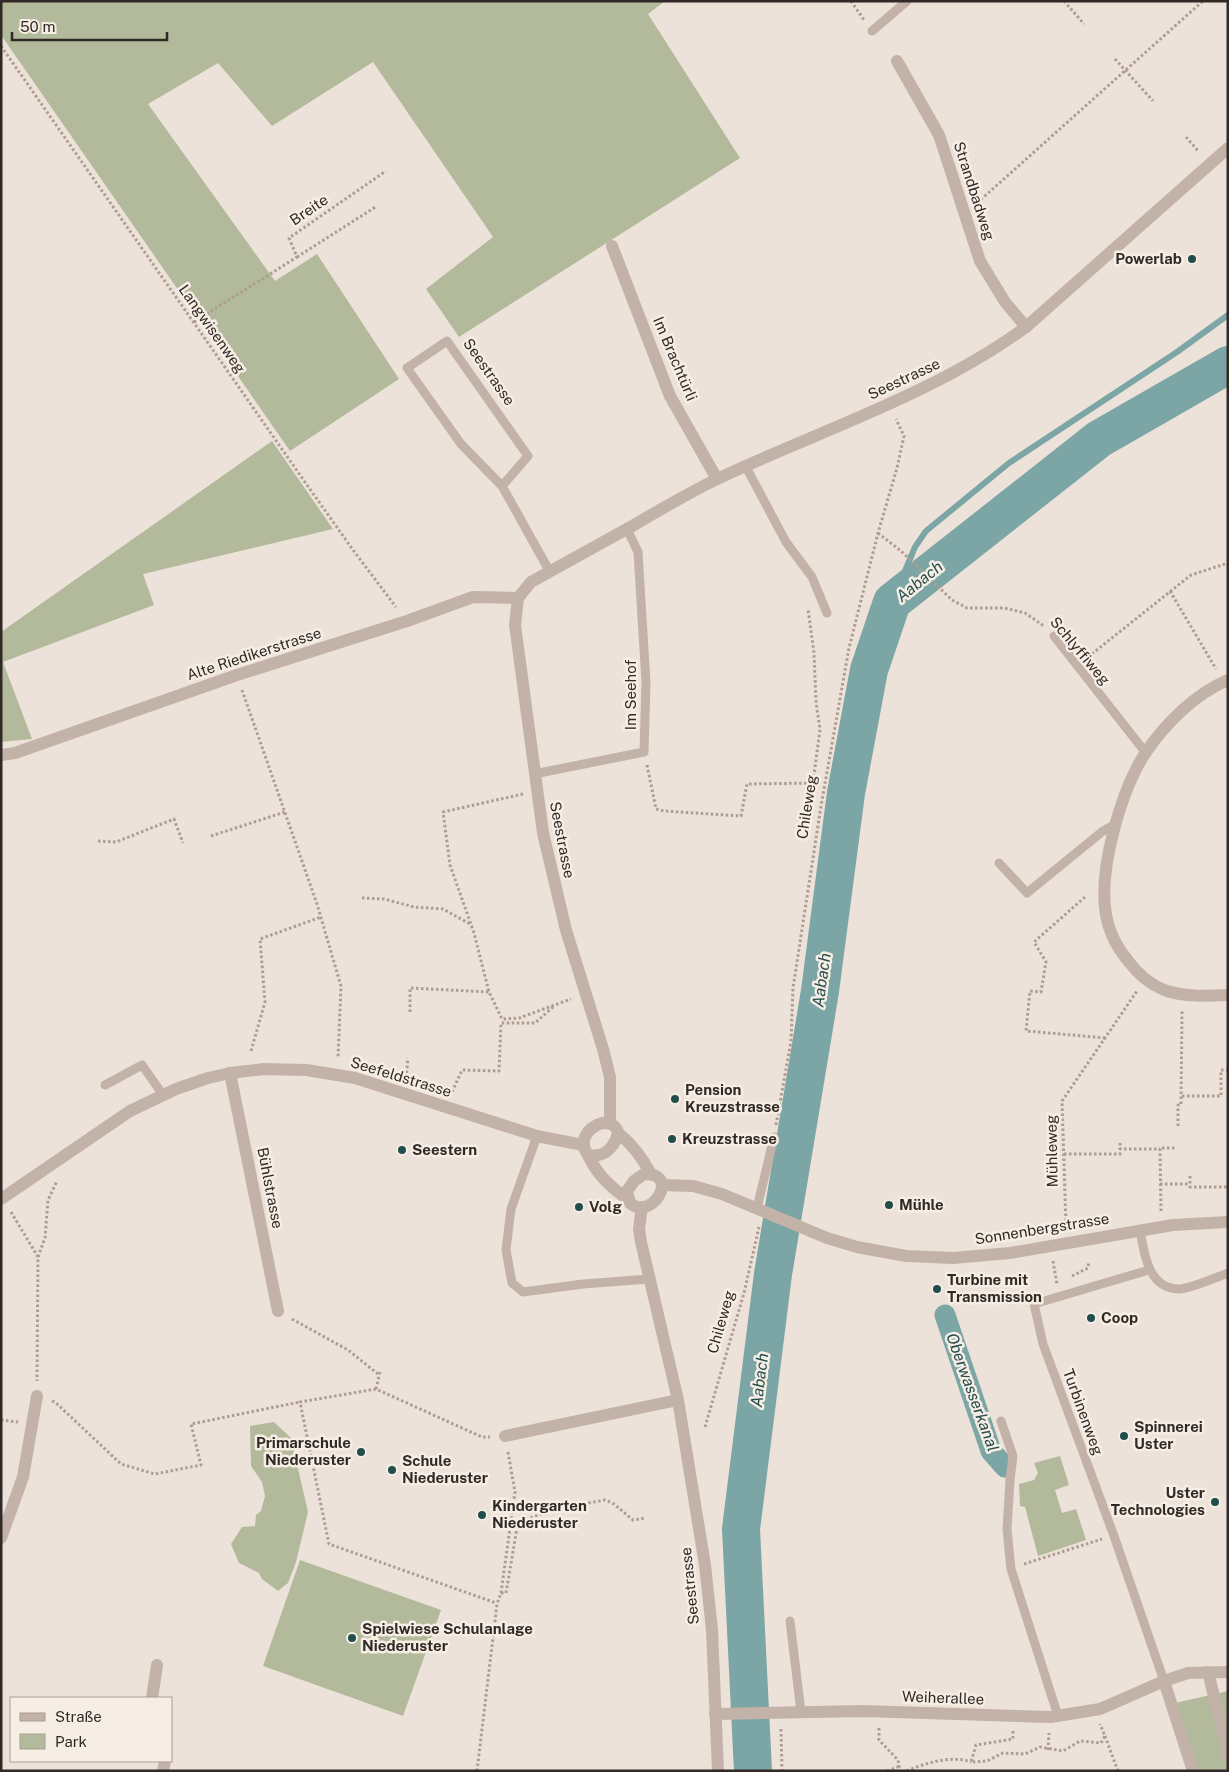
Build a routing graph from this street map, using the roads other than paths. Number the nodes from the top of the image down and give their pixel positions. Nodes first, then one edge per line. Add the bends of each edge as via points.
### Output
1 (907, 1) edge
2 (872, 31) dead end
3 (897, 62) dead end
4 (1228, 148) edge
5 (612, 246) dead end
6 (1026, 327) junction
7 (746, 467) junction
8 (717, 479) junction
9 (502, 486) junction
10 (627, 529) junction
11 (550, 572) junction
12 (518, 598) junction
13 (827, 613) dead end
14 (1054, 636) road end
15 (1223, 676) edge
16 (1146, 753) junction
17 (1, 755) edge
18 (534, 774) junction
19 (1116, 824) junction
20 (999, 863) dead end
21 (1228, 995) edge
22 (230, 1073) junction
23 (105, 1084) dead end
24 (164, 1095) junction
25 (614, 1128) junction
26 (537, 1136) junction
27 (774, 1137) road end
28 (586, 1150) junction
29 (652, 1174) junction
30 (662, 1185) junction
31 (2, 1199) edge
32 (628, 1199) junction
33 (642, 1207) junction
34 (762, 1211) junction
35 (1228, 1222) edge
36 (1140, 1230) junction
37 (1149, 1270) junction
38 (1228, 1273) edge
39 (649, 1279) junction
40 (278, 1310) road end
41 (36, 1396) road end
42 (678, 1400) junction
43 (1001, 1421) dead end
44 (505, 1436) road end
45 (1, 1538) edge
46 (790, 1621) dead end
47 (156, 1664) dead end
48 (1208, 1672) junction
49 (1228, 1672) edge
50 (1164, 1681) junction
51 (152, 1697) edge
52 (800, 1712) junction
53 (715, 1714) junction
54 (1058, 1716) junction
55 (1228, 1758) edge
56 (718, 1771) edge
57 (1193, 1771) edge

1 - 2 lane
3 - 6 street, Strandbadweg via 939,135 980,262 1005,302
4 - 6 street, Seestrasse
5 - 8 street, Im Brachtürli via 670,396
6 - 7 street, Seestrasse via 950,376
7 - 8 street, Seestrasse
7 - 13 lane via 786,542 812,577
8 - 10 street, Seestrasse
9 - 9 lane, Seestrasse via 461,444 407,368 447,341 528,456
9 - 11 lane, Seestrasse
10 - 11 street, Seestrasse
10 - 18 lane, Im Seehof via 638,552 646,682 644,752
11 - 12 street, Seestrasse via 531,582
12 - 17 street, Alte Riedikerstrasse via 473,596 407,621
12 - 18 street, Seestrasse via 516,625
14 - 16 lane, Schlyffiweg
15 - 16 street via 1182,711
16 - 19 street
18 - 25 street, Seestrasse via 558,902 610,1077
19 - 20 lane via 1103,830 1027,894
19 - 21 street via 1104,895 1106,917 1120,951 1144,979 1164,990 1200,996
22 - 24 street, Seefeldstrasse
22 - 26 street, Seefeldstrasse via 286,1068 355,1078
22 - 40 street, Bühlstrasse
23 - 24 lane via 142,1064
24 - 31 street, Seefeldstrasse via 130,1111
25 - 28 street via 596,1125 587,1133
25 - 28 street via 613,1146 608,1150 599,1155
25 - 29 street
26 - 28 street, Seefeldstrasse
26 - 39 lane via 511,1209 506,1250 512,1283 523,1292
27 - 34 lane
28 - 32 street via 594,1168
29 - 30 street
29 - 32 street via 644,1174 634,1181 627,1191
30 - 33 street via 657,1199
30 - 34 street, Sonnenbergstrasse via 693,1186
32 - 33 street via 633,1206
33 - 39 street, Seestrasse via 639,1229
34 - 36 street, Sonnenbergstrasse via 827,1238 906,1256 953,1258 1010,1253
35 - 36 street, Sonnenbergstrasse
36 - 37 lane
37 - 38 lane via 1162,1286 1180,1289
37 - 50 lane, Turbinenweg via 1034,1304 1043,1344
39 - 42 street, Seestrasse
41 - 45 street via 23,1477
42 - 44 street
42 - 53 street, Seestrasse via 706,1565
43 - 54 lane via 1014,1456 1007,1529 1011,1569
46 - 52 lane
47 - 51 street
48 - 49 street, Weiherallee
48 - 50 street, Weiherallee via 1188,1673
48 - 55 street
50 - 54 street, Weiherallee via 1095,1710
50 - 57 street
52 - 53 street, Weiherallee
52 - 54 street, Weiherallee via 863,1710
53 - 56 street, Seestrasse

